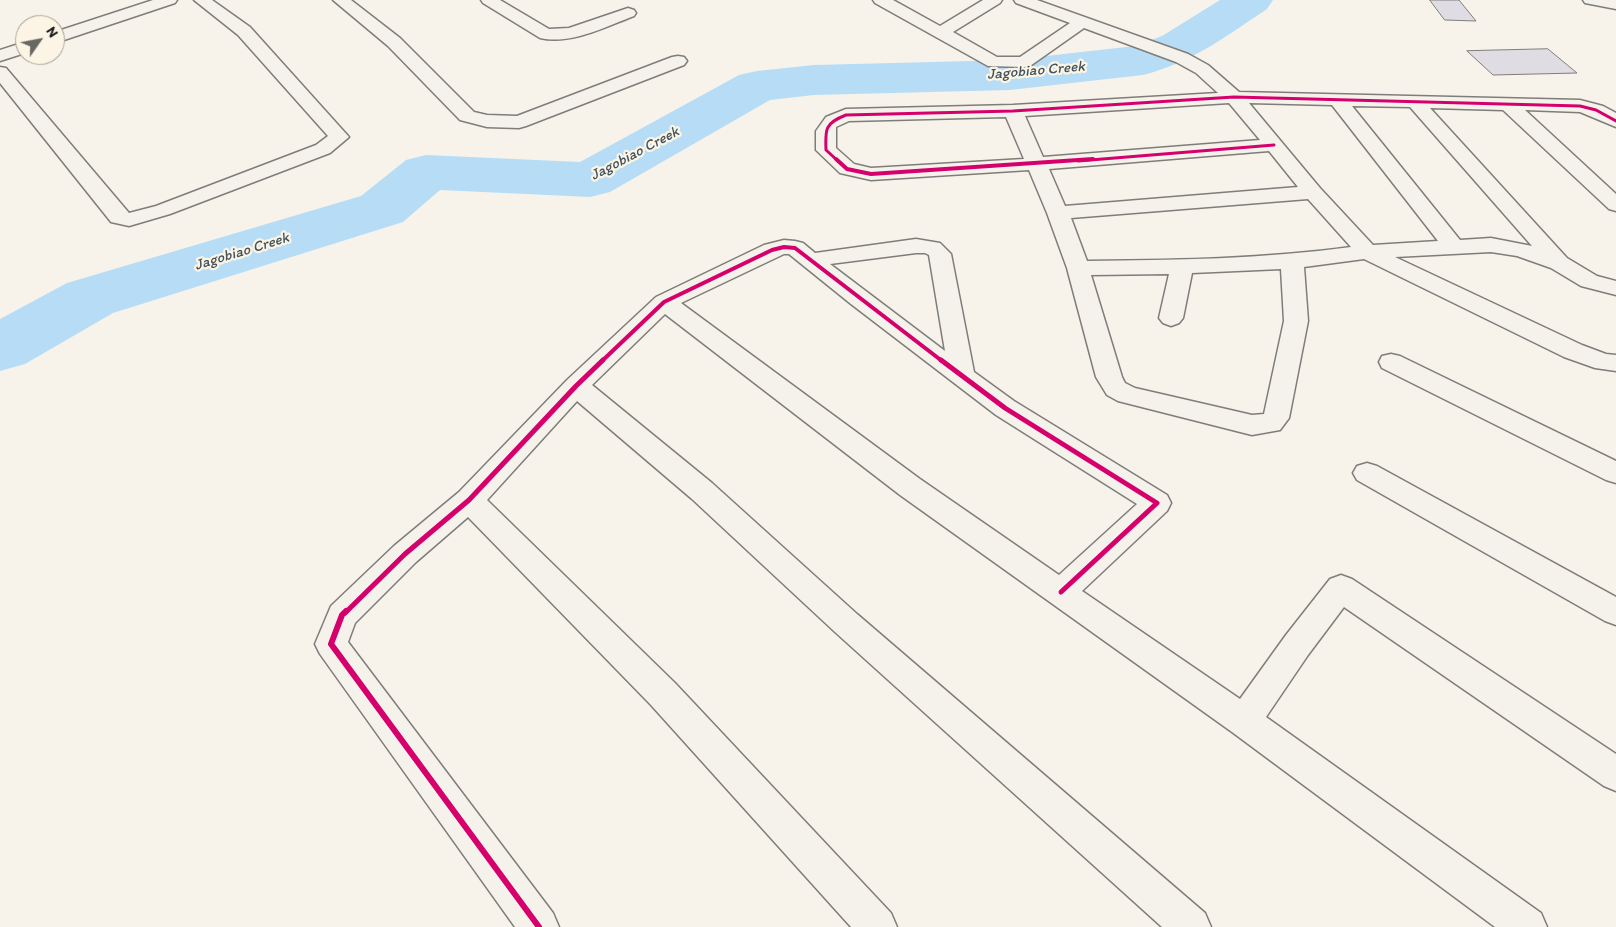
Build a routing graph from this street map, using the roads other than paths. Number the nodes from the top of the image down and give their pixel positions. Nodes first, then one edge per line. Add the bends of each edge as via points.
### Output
1 (170, 0) edge
2 (202, 0) edge
3 (341, 0) edge
4 (488, 0) edge
5 (881, 0) edge
6 (994, 0) edge
7 (1022, 0) edge
8 (1066, 0) edge
9 (1591, 0) edge
10 (1616, 4) edge
11 (1052, 11) junction
12 (628, 13) dead end
13 (1083, 21) junction
14 (940, 33) junction
15 (65, 35) edge
16 (15, 51) edge
17 (0, 56) edge
18 (678, 61) dead end
19 (0, 72) edge
20 (1234, 97) junction
21 (1338, 100) junction
22 (1416, 103) junction
23 (1509, 106) junction
24 (1013, 111) junction
25 (1616, 121) edge
26 (1274, 145) junction
27 (1035, 164) junction
28 (1313, 192) junction
29 (1616, 205) edge
30 (1058, 213) junction
31 (1453, 246) junction
32 (1367, 252) junction
33 (812, 260) junction
34 (1292, 262) junction
35 (1559, 263) junction
36 (1182, 267) junction
37 (1078, 268) junction
38 (1616, 288) edge
39 (664, 302) junction
40 (1171, 318) dead end
41 (1391, 362) dead end
42 (1616, 363) edge
43 (962, 376) junction
44 (576, 386) junction
45 (1581, 456) junction
46 (1616, 461) edge
47 (1367, 473) dead end
48 (1616, 474) edge
49 (469, 500) junction
50 (1061, 592) junction
51 (1616, 612) edge
52 (1244, 721) junction
53 (1616, 774) edge
54 (539, 927) edge
55 (877, 927) edge
56 (1191, 927) edge
57 (1527, 927) edge

1 - 15 street
2 - 19 street via 244,31 339,137 324,149 163,210 128,220 119,217
3 - 18 street via 394,42 467,116 487,122 519,122
4 - 12 street via 546,34 571,33
5 - 14 street
6 - 14 street
7 - 11 street
8 - 11 street
9 - 10 street
11 - 13 street
13 - 14 street via 1029,59 1015,62 994,62
13 - 20 street via 1182,58 1202,69
16 - 17 street
20 - 21 street
20 - 24 street
20 - 26 street
21 - 22 street
21 - 31 street
22 - 23 street
22 - 35 street
23 - 25 street via 1580,106
23 - 29 street
24 - 27 street
24 - 27 street via 846,115 831,120 825,129 826,150 847,170 871,174
26 - 27 street
26 - 28 street
27 - 30 street
28 - 30 street
28 - 32 street
30 - 37 street
31 - 32 street
31 - 35 street via 1491,245 1521,250
32 - 34 street
32 - 42 street via 1573,351
33 - 39 street via 795,248 784,246
33 - 43 street via 859,300
33 - 43 street via 916,246 936,248 940,254
34 - 36 street
34 - 37 street via 1296,321 1276,418 1271,423 1252,425 1143,399 1116,389 1108,378
35 - 38 street via 1589,281
36 - 37 street
36 - 40 street
39 - 44 street
39 - 50 street via 910,487
41 - 45 street
43 - 50 street via 1004,408 1157,503
44 - 49 street
44 - 56 street via 702,491
45 - 46 street
45 - 48 street
47 - 51 street
49 - 54 street via 405,554 342,615 331,644
49 - 55 street via 662,694
50 - 52 street
52 - 53 street via 1341,588
52 - 57 street

